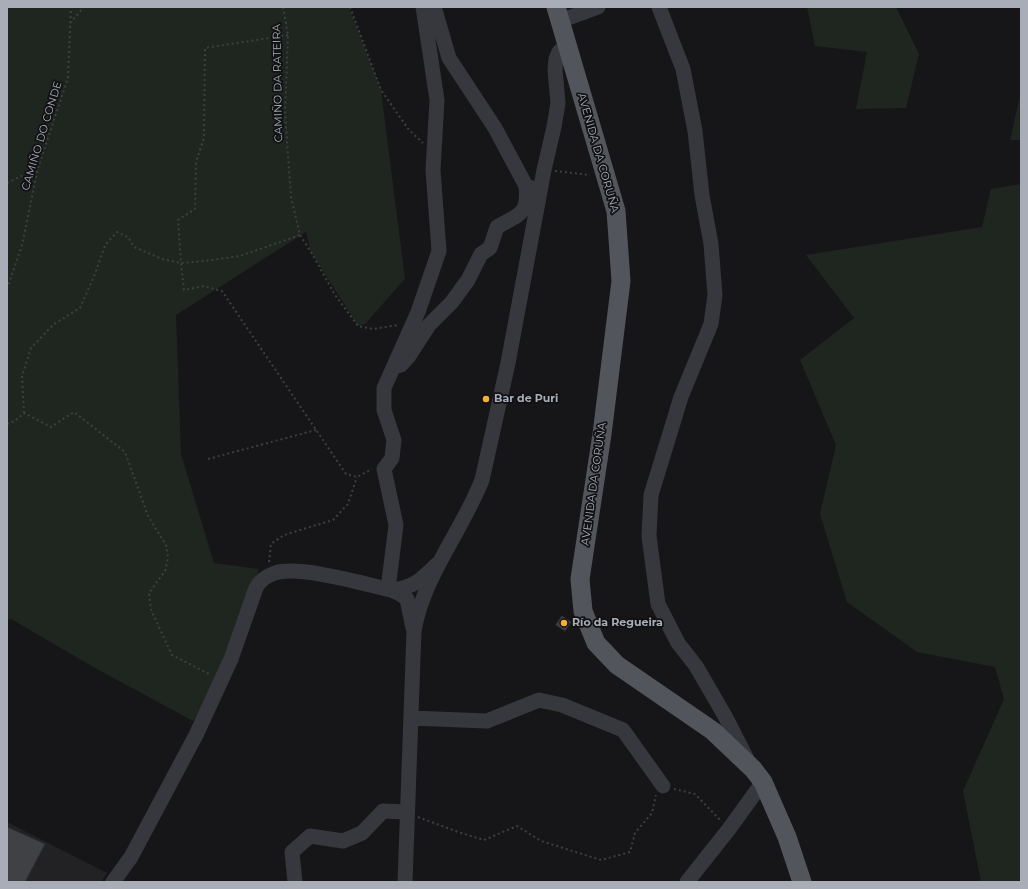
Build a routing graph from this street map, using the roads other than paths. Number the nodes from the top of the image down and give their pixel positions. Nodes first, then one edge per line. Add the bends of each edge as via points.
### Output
1 (424, 7) edge
2 (598, 7) edge
3 (658, 7) edge
4 (558, 14) edge
5 (563, 48) junction
6 (571, 69) junction
7 (556, 84) junction
8 (533, 189) junction
9 (394, 366) junction
10 (444, 556) junction
11 (428, 588) junction
12 (389, 589) junction
13 (409, 592) junction
14 (421, 607) junction
15 (414, 631) junction
16 (411, 718) junction
17 (758, 776) junction
18 (663, 786) road end
19 (407, 812) junction
20 (113, 882) edge
21 (295, 882) edge
22 (405, 882) edge
23 (687, 882) edge
24 (802, 882) edge

1 - 8 street via 435,10 449,58
1 - 9 street via 437,100 434,170 439,251 418,312
2 - 4 street
3 - 17 street via 683,69 695,131 702,195 711,244 715,295 711,324 681,397 651,495 649,536 658,604 678,643 696,666
4 - 5 main road, AVENIDA DA CORUÑA
5 - 6 main road, AVENIDA DA CORUÑA
5 - 7 street via 556,59
6 - 7 street via 561,76
6 - 17 main road, AVENIDA DA CORUÑA via 616,211 621,281 602,434 580,578 583,611 596,643 617,665 713,731
7 - 8 street via 558,103 554,127 544,170
8 - 9 street via 522,213 496,227 490,248 481,254 468,280 452,302 429,325 405,361
8 - 10 street via 508,363 482,480
9 - 12 street via 384,388 384,410 394,440 392,458 384,469 396,525
10 - 11 street
10 - 13 street
11 - 13 street via 418,584
11 - 14 street
12 - 13 street via 405,596
12 - 20 street via 320,574 293,572 276,572 260,581 231,659 196,735 131,857
13 - 14 street via 415,605
13 - 15 street
14 - 15 street
15 - 16 street
16 - 18 street via 487,721 539,700 562,705 623,730
16 - 19 street
17 - 23 street via 729,829
17 - 24 main road, AVENIDA DA CORUÑA via 787,837
19 - 21 street via 383,811 362,833 343,842 310,836 292,852
19 - 22 street

